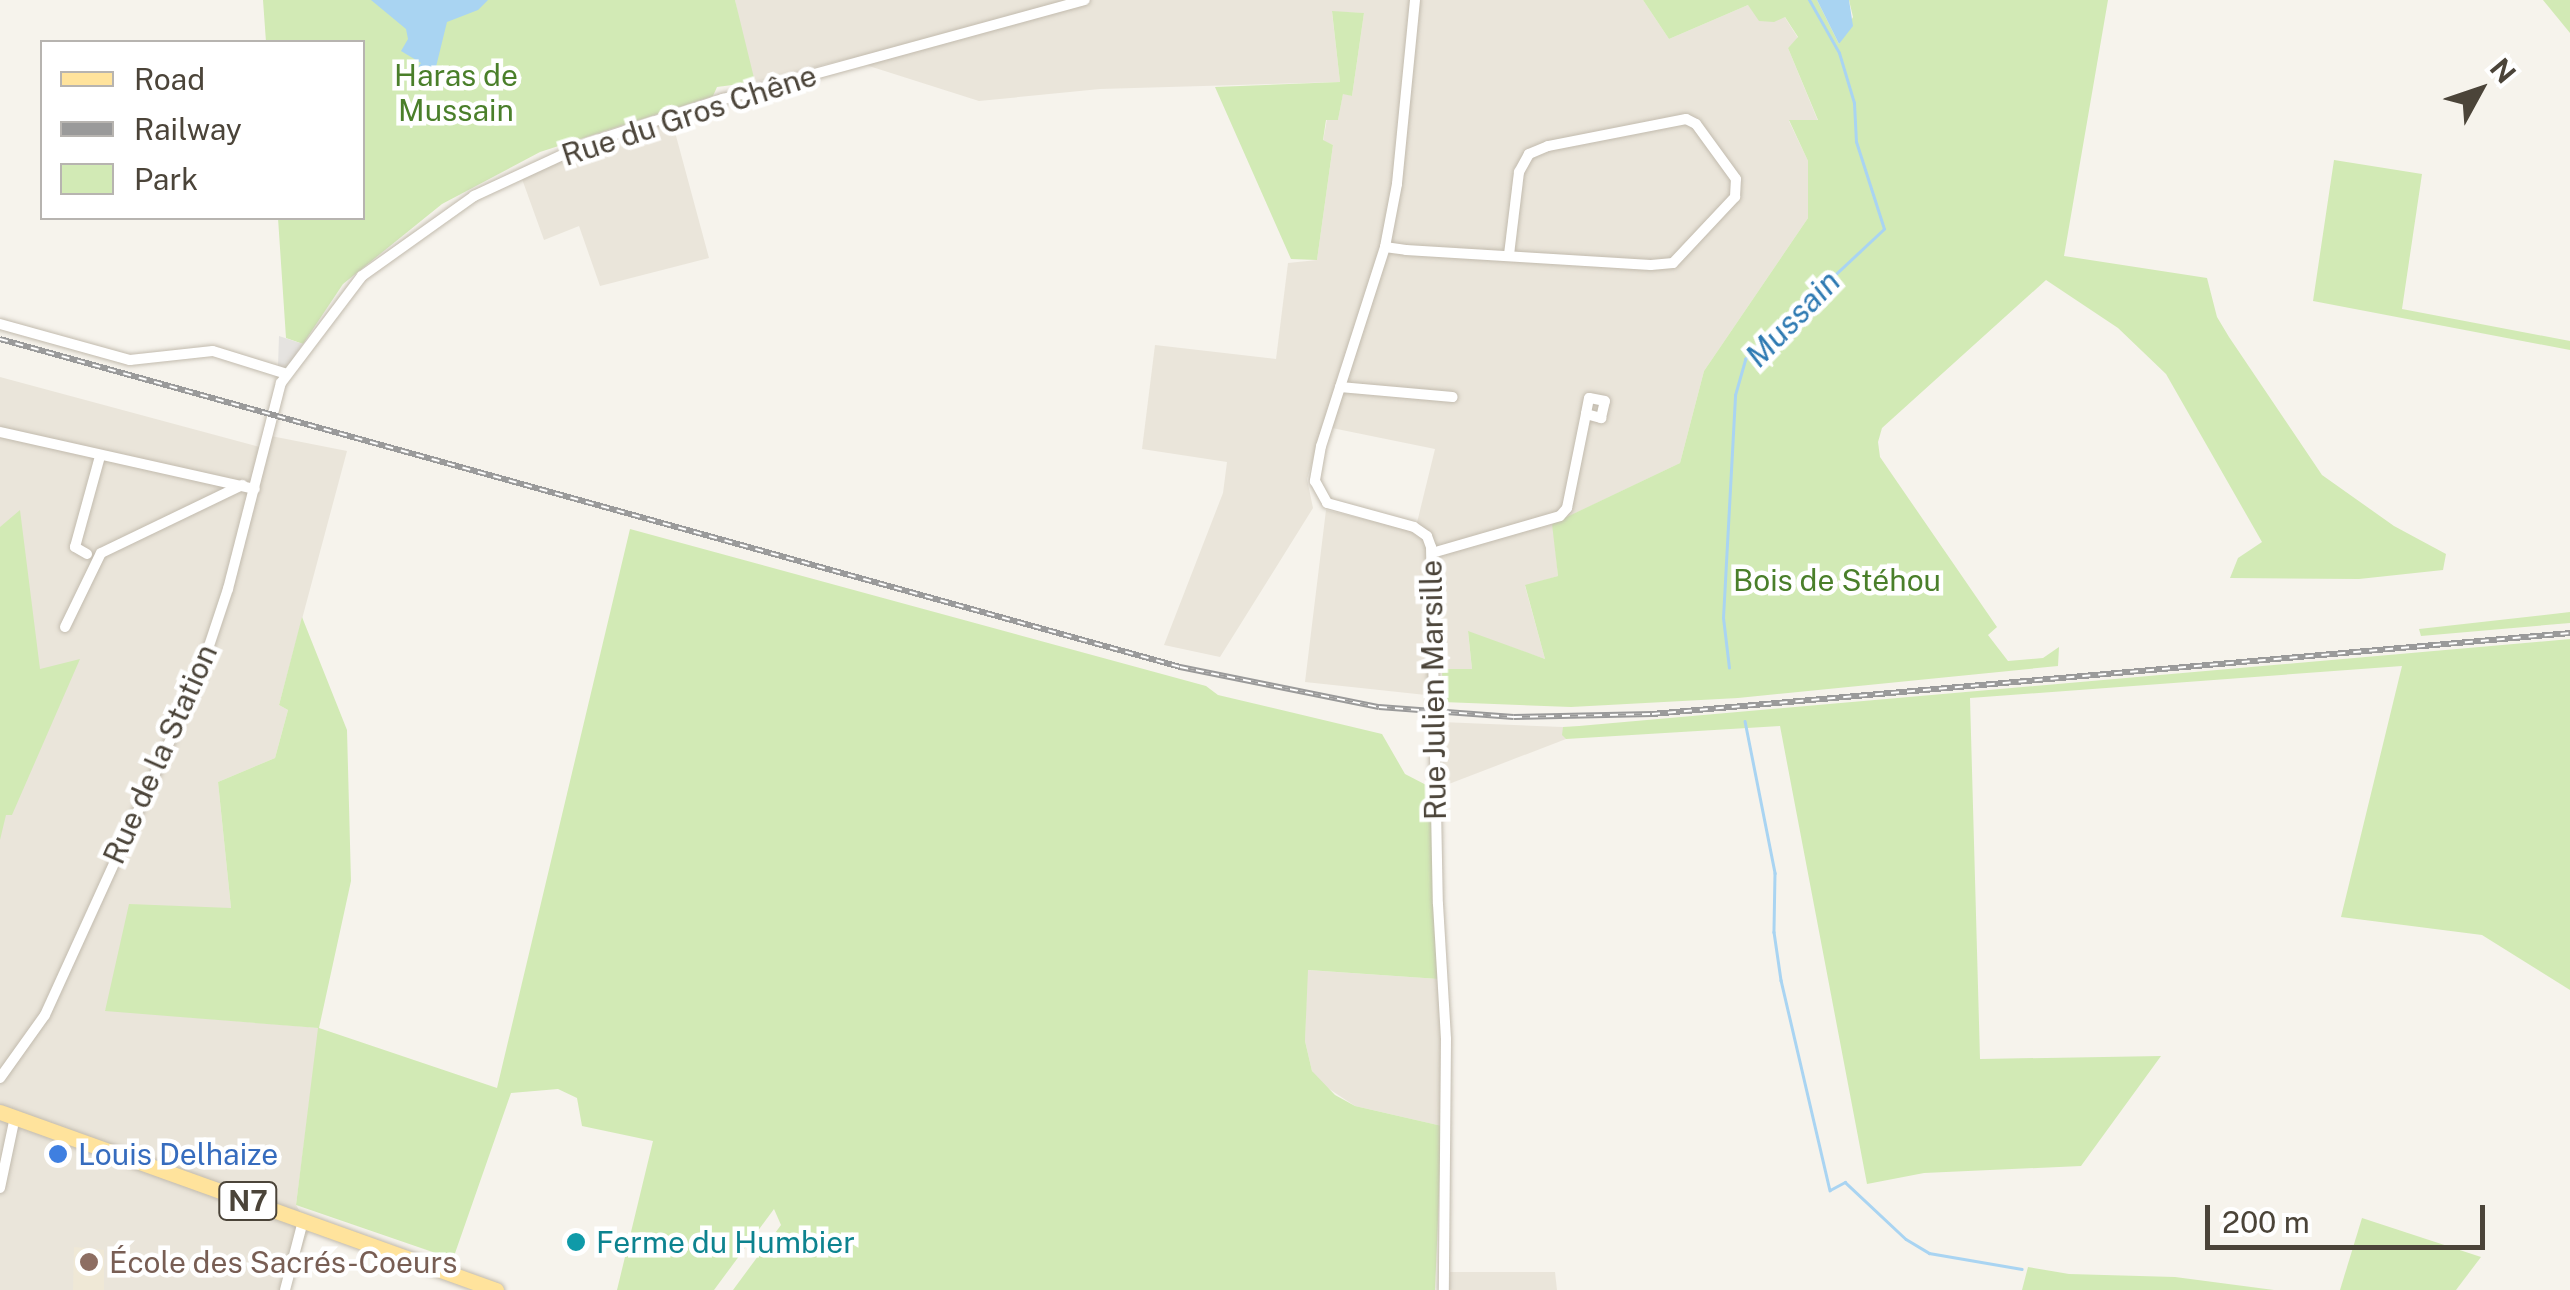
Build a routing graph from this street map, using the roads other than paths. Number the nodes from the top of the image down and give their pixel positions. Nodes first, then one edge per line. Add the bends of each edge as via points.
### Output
1 (1085, 0) edge
2 (1415, 0) edge
3 (1385, 247) junction
4 (1509, 256) junction
5 (0, 324) edge
6 (287, 374) junction
7 (1340, 387) junction
8 (1453, 397) dead end
9 (273, 410) joint
10 (1586, 414) dead end
11 (0, 432) edge
12 (100, 456) junction
13 (249, 487) junction
14 (1432, 552) junction
15 (86, 554) dead end
16 (65, 627) dead end
17 (0, 1078) edge
18 (7, 1114) edge
19 (0, 1188) edge
20 (303, 1221) junction
21 (285, 1290) edge
22 (496, 1290) edge
23 (1444, 1290) edge

1 - 6 street, Rue du Gros Chêne via 723,98 538,164 474,196 374,264
2 - 3 street, Rue Julien Marsille via 1398,184
3 - 4 street
3 - 7 street, Rue Julien Marsille
4 - 4 street via 1674,264 1734,198 1736,179 1686,118 1548,146 1529,154 1520,172
5 - 6 street via 130,360 214,350
6 - 9 street, Rue du Gros Chêne
7 - 8 street
7 - 14 street, Rue Julien Marsille via 1316,489 1336,508 1414,526
9 - 13 street, Rue de la Station
10 - 14 street via 1560,516
11 - 12 street
12 - 13 street
12 - 15 street via 76,547
13 - 16 street via 101,553
13 - 17 street, Rue de la Station via 198,679 45,1014
14 - 23 street, Rue Julien Marsille via 1446,1040
18 - 19 street
18 - 20 main road, N7
20 - 21 street
20 - 22 main road, N7

